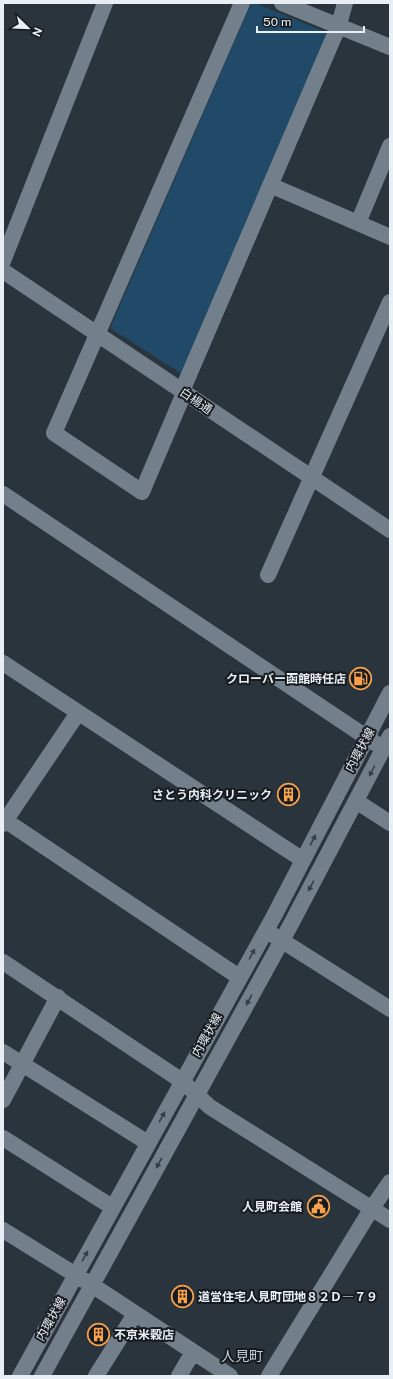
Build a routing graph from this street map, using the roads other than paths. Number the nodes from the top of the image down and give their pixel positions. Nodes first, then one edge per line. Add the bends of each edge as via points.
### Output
1 (105, 3) edge
2 (242, 3) edge
3 (282, 3) edge
4 (345, 3) edge
5 (338, 25) junction
6 (390, 47) edge
7 (390, 146) edge
8 (270, 185) junction
9 (358, 223) junction
10 (390, 237) edge
11 (3, 261) edge
12 (3, 271) edge
13 (390, 302) edge
14 (97, 334) junction
15 (183, 392) junction
16 (311, 478) junction
17 (3, 494) edge
18 (390, 530) edge
19 (268, 575) dead end
20 (3, 663) edge
21 (390, 693) edge
22 (78, 713) junction
23 (366, 737) junction
24 (387, 742) edge
25 (356, 801) junction
26 (4, 821) edge
27 (390, 823) edge
28 (303, 860) junction
29 (265, 931) junction
30 (282, 940) junction
31 (3, 962) edge
32 (239, 977) junction
33 (58, 997) junction
34 (390, 1009) edge
35 (3, 1052) edge
36 (22, 1064) junction
37 (182, 1081) junction
38 (197, 1094) junction
39 (3, 1100) edge
40 (3, 1138) edge
41 (148, 1143) junction
42 (390, 1182) edge
43 (112, 1207) junction
44 (372, 1208) junction
45 (390, 1220) edge
46 (3, 1230) edge
47 (75, 1275) junction
48 (92, 1285) junction
49 (135, 1314) junction
50 (193, 1352) junction
51 (20, 1376) edge
52 (42, 1376) edge
53 (96, 1376) edge
54 (179, 1376) edge
55 (230, 1376) edge
56 (269, 1376) edge

1 - 11 street
2 - 14 street
3 - 5 street
4 - 5 street
5 - 6 street
5 - 8 street
7 - 9 street
8 - 9 street
8 - 15 street
9 - 10 street
12 - 14 street, 白楊通
13 - 16 street
14 - 15 street, 白楊通
14 - 15 street via 54,433 142,492
15 - 16 street, 白楊通
16 - 18 street, 白楊通
16 - 19 street
17 - 23 street
20 - 22 street
21 - 23 street, 内環状線
22 - 26 street
22 - 28 street
23 - 24 street
28 -> 23 street, 内環状線
24 -> 25 street, 内環状線
25 - 27 street
25 -> 30 street, 内環状線
26 - 32 street
28 - 29 street, 内環状線
29 - 30 street
32 -> 29 street, 内環状線
30 - 34 street
30 -> 38 street, 内環状線
31 - 33 street
32 - 37 street, 内環状線
33 - 36 street
33 - 37 street
35 - 36 street
36 - 39 street
36 - 41 street
37 - 38 street
41 -> 37 street, 内環状線
38 - 44 street via 210,1107
38 -> 48 street, 内環状線
40 - 43 street
41 - 43 street, 内環状線
42 - 44 street
47 -> 43 street, 内環状線
44 - 45 street
44 - 56 street
46 - 47 street
47 - 48 street
47 - 51 street, 内環状線
48 - 49 street
48 - 52 street, 内環状線
49 - 50 street
49 - 53 street
50 - 54 street
50 - 55 street

